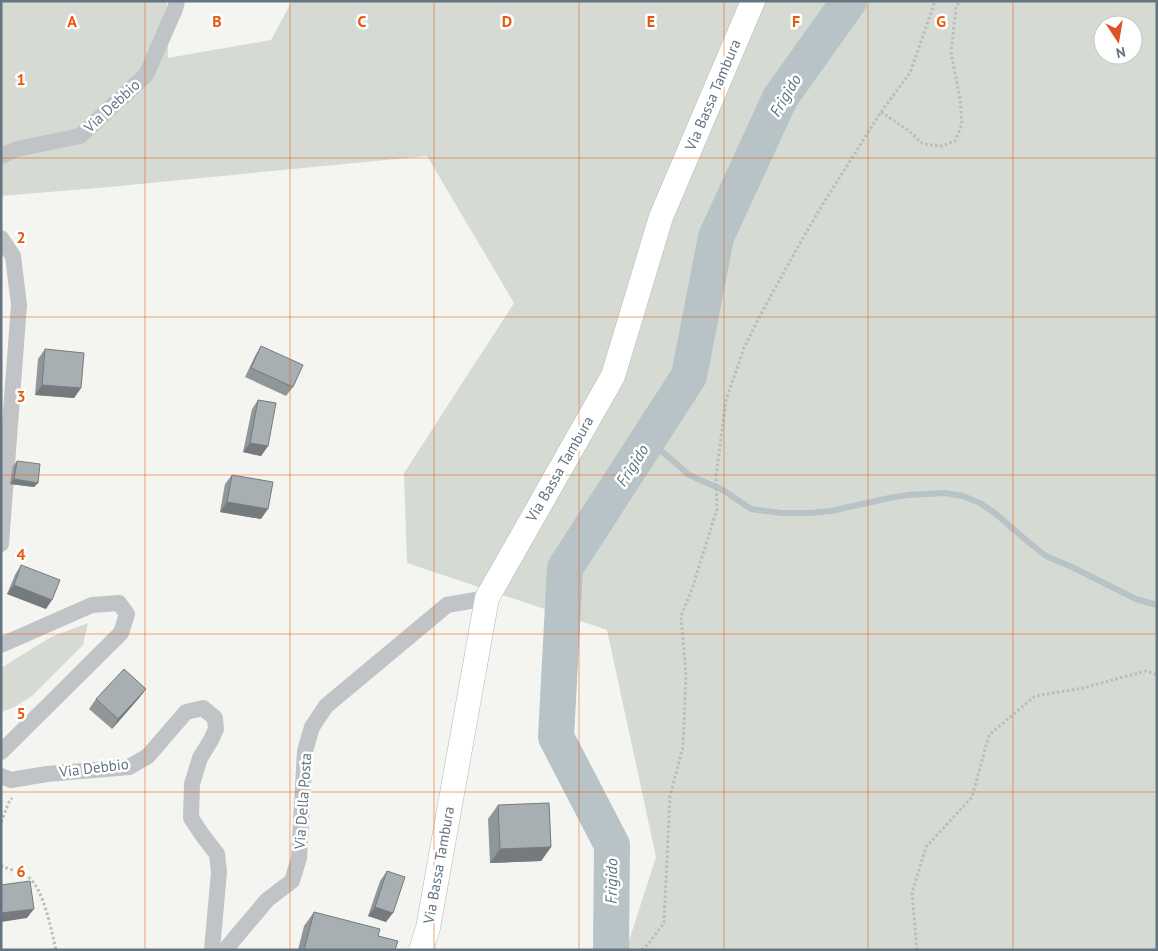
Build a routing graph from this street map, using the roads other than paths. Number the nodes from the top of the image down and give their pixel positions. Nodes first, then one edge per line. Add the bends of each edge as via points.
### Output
1 (177, 1) edge
2 (753, 1) edge
3 (1, 156) edge
4 (1, 238) edge
5 (1, 544) edge
6 (486, 598) junction
7 (1, 645) edge
8 (1, 752) edge
9 (1, 776) edge
10 (212, 950) edge
11 (225, 950) edge
12 (421, 950) edge

1 - 3 street, Via Debbio via 146,75 80,136 17,149
2 - 6 street, Via Bassa Tambura via 661,217 613,376
4 - 5 street via 13,256 19,305
6 - 11 street, Via Della Posta via 447,606 326,706 312,726 305,751 299,858 292,881 267,900
6 - 12 street, Via Bassa Tambura via 428,928
7 - 8 street via 92,605 119,603 127,614 121,633
9 - 10 street, Via Debbio via 11,780 129,767 148,756 186,712 202,708 215,718 216,729 200,758 192,784 191,818 217,854 219,872

